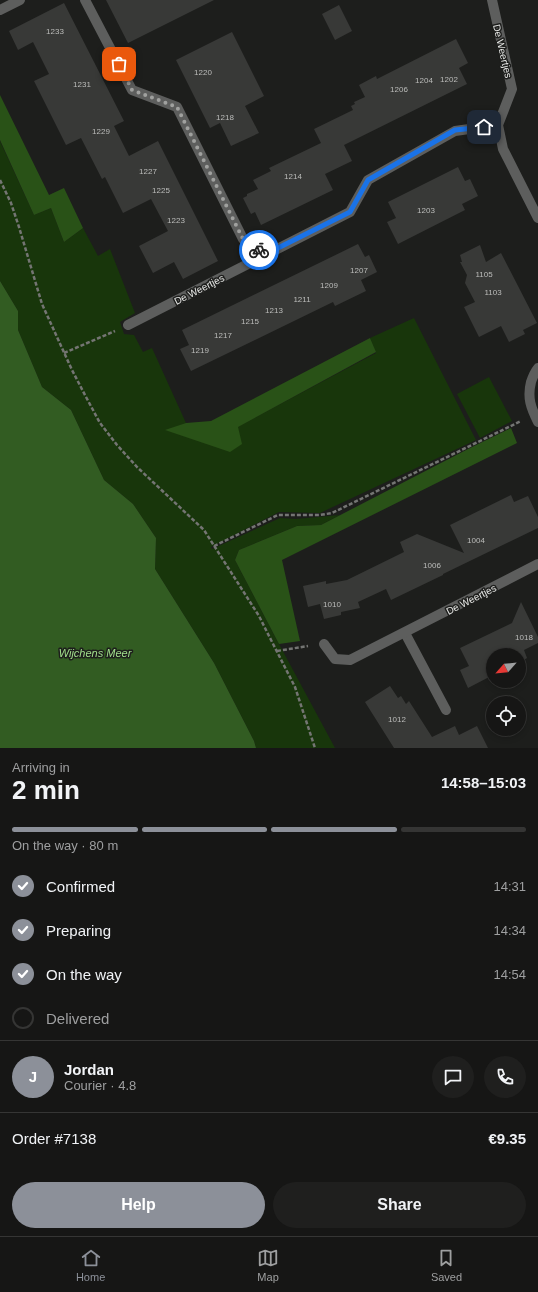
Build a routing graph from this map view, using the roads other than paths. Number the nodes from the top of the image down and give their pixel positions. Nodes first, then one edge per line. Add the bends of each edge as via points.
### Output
1 (20, 0) edge
2 (86, 0) edge
3 (492, 0) edge
4 (0, 10) edge
5 (498, 125) junction
6 (538, 218) edge
7 (270, 252) junction
8 (128, 325) road end
9 (538, 368) edge
10 (537, 421) edge
11 (538, 564) edge
12 (405, 633) junction
13 (324, 644) road end
14 (446, 710) dead end

1 - 4 street
2 - 7 street via 132,90 177,107 243,239 255,248
3 - 5 street, De Weertjes via 512,89
5 - 6 street via 503,149
5 - 7 street, De Weertjes via 455,130 368,180 350,212
7 - 8 street, De Weertjes
9 - 10 street via 528,392 530,407
11 - 12 street, De Weertjes
12 - 13 street, De Weertjes via 350,660 335,659
12 - 14 street

